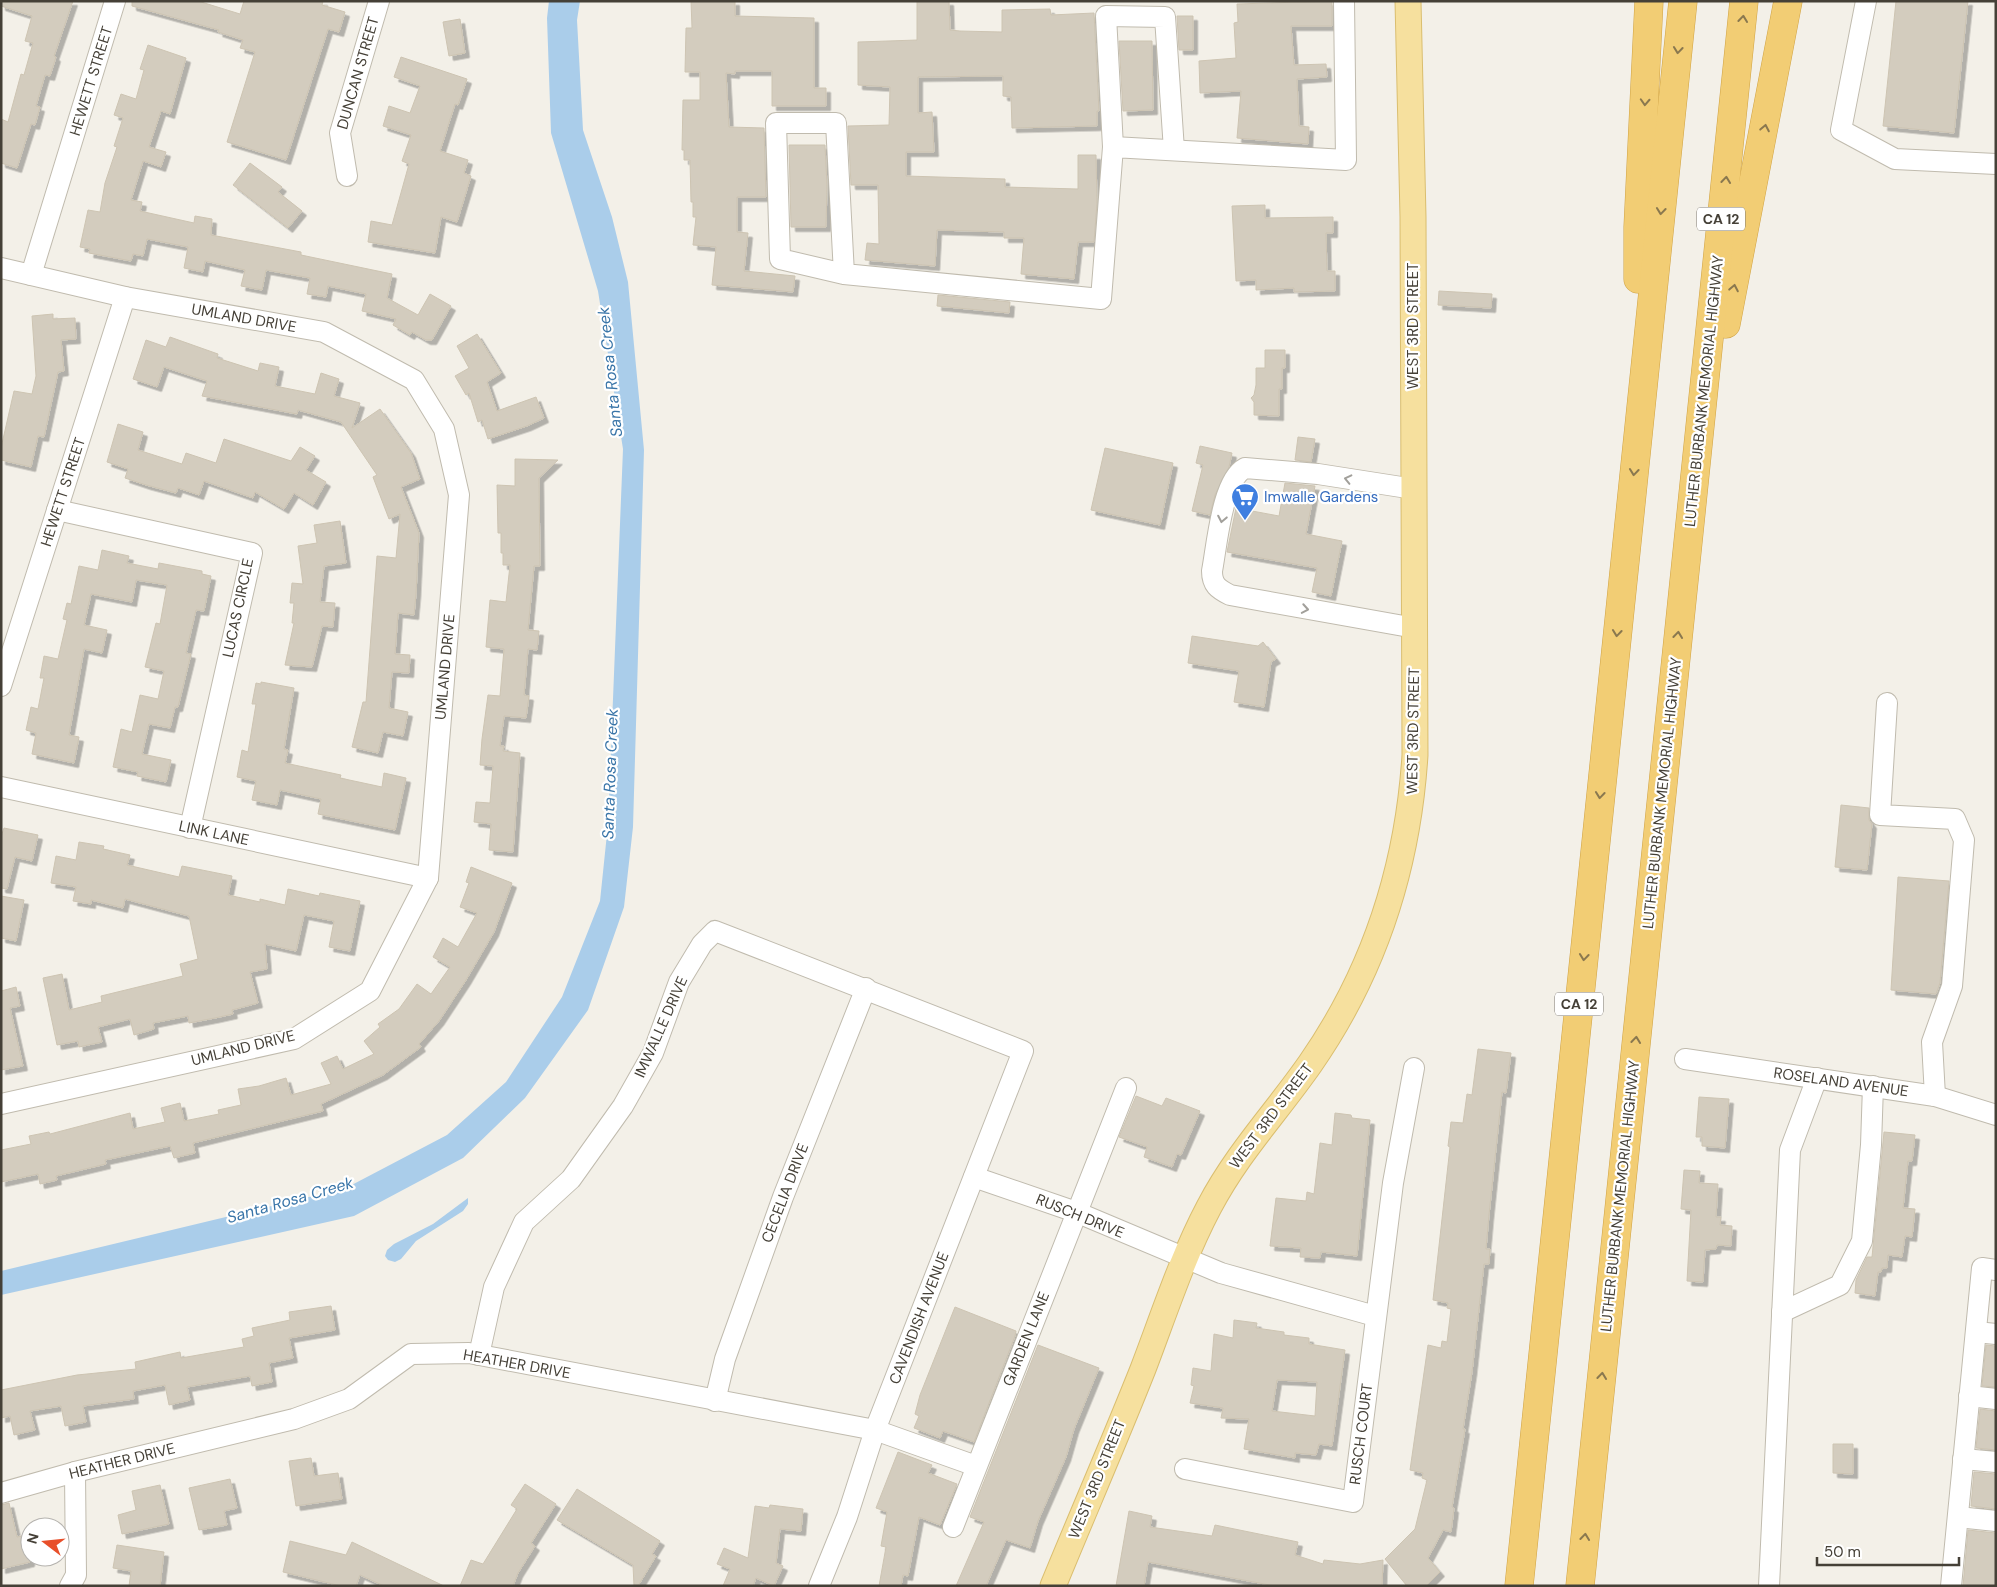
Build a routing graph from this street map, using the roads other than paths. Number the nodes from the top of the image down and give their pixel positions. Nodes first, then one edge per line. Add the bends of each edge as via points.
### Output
1 (116, 1) edge
2 (379, 1) edge
3 (1344, 1) edge
4 (1408, 1) edge
5 (1649, 1) edge
6 (1683, 1) edge
7 (1744, 1) edge
8 (1788, 1) edge
9 (1866, 1) edge
10 (1113, 147) junction
11 (1174, 150) junction
12 (1996, 164) edge
13 (347, 176) dead end
14 (1, 268) edge
15 (844, 274) junction
16 (31, 275) junction
17 (125, 297) junction
18 (1638, 423) junction
19 (1699, 438) junction
20 (1414, 489) junction
21 (57, 510) junction
22 (1415, 628) junction
23 (1, 686) edge
24 (1887, 703) dead end
25 (1, 787) edge
26 (190, 828) junction
27 (428, 878) junction
28 (866, 988) junction
29 (1023, 1051) joint
30 (1685, 1058) dead end
31 (1414, 1068) dead end
32 (1817, 1078) junction
33 (1873, 1086) junction
34 (1126, 1088) dead end
35 (1935, 1096) junction
36 (1, 1104) edge
37 (1996, 1115) edge
38 (974, 1177) junction
39 (1076, 1212) junction
40 (1185, 1259) junction
41 (1996, 1270) edge
42 (1782, 1312) junction
43 (1375, 1316) junction
44 (1976, 1332) junction
45 (1996, 1334) edge
46 (479, 1355) junction
47 (1969, 1396) junction
48 (1996, 1398) edge
49 (715, 1401) junction
50 (875, 1430) junction
51 (1963, 1459) junction
52 (1996, 1462) edge
53 (976, 1466) junction
54 (1185, 1469) dead end
55 (75, 1472) junction
56 (1, 1493) edge
57 (1958, 1518) junction
58 (1996, 1521) edge
59 (953, 1527) dead end
60 (70, 1586) edge
61 (819, 1586) edge
62 (1053, 1586) edge
63 (1519, 1586) edge
64 (1580, 1586) edge
65 (1769, 1586) edge
66 (1951, 1586) edge

1 - 16 street, HEWETT STREET
2 - 13 street, DUNCAN STREET via 340,133
3 - 11 street via 1346,160
4 - 20 main road, WEST 3RD STREET
5 -> 18 highway via 1638,227
6 -> 18 highway, CA 12
19 -> 7 highway, LUTHER BURBANK MEMORIAL HIGHWAY / CA 12
19 -> 8 highway via 1730,309
9 - 12 street via 1841,130 1895,159
10 - 11 street
10 - 11 street via 1106,16 1166,18
10 - 15 street via 1101,299
14 - 16 street, UMLAND DRIVE
15 - 15 street via 836,123 776,123 780,259
16 - 17 street, UMLAND DRIVE
17 - 21 street, HEWETT STREET
17 - 27 street, UMLAND DRIVE via 324,332 414,380 444,429 459,495
18 -> 63 highway, CA 12
64 -> 19 highway, LUTHER BURBANK MEMORIAL HIGHWAY / CA 12
20 - 22 main road, WEST 3RD STREET
20 -> 22 street via 1318,474 1244,468 1229,486 1212,581 1218,589 1230,595
21 - 23 street, HEWETT STREET
21 - 26 street, LUCAS CIRCLE via 252,553
22 - 40 main road, WEST 3RD STREET via 1415,755 1411,806 1401,863 1380,930 1336,1024 1308,1067 1236,1159
24 - 35 street via 1880,815 1955,819 1964,840 1952,986 1932,1042
25 - 26 street, LINK LANE
26 - 27 street, LINK LANE
27 - 36 street, UMLAND DRIVE via 370,991 294,1039
28 - 29 street, IMWALLE DRIVE
28 - 46 street, IMWALLE DRIVE via 715,931 702,944 679,982 653,1053 623,1106 571,1179 524,1222 494,1288
28 - 49 street, CECELIA DRIVE via 783,1197 725,1358
29 - 38 street, CAVENDISH AVENUE
30 - 32 street, ROSELAND AVENUE
31 - 43 street, RUSCH COURT via 1393,1183
32 - 33 street, ROSELAND AVENUE
32 - 42 street via 1790,1150
33 - 35 street, ROSELAND AVENUE
33 - 42 street via 1862,1241 1840,1285
34 - 39 street, GARDEN LANE
35 - 37 street, ROSELAND AVENUE
38 - 39 street, RUSCH DRIVE
38 - 50 street, CAVENDISH AVENUE
39 - 40 street, RUSCH DRIVE
39 - 53 street, GARDEN LANE
40 - 43 street via 1221,1273
40 - 62 main road, WEST 3RD STREET
41 - 44 street via 1982,1268
42 - 65 street
43 - 54 street, RUSCH COURT via 1353,1502
44 - 45 street
44 - 47 street
46 - 49 street, HEATHER DRIVE
46 - 55 street, HEATHER DRIVE via 411,1354 349,1399 294,1419
47 - 48 street
47 - 51 street
49 - 50 street, HEATHER DRIVE
50 - 53 street
50 - 61 street, CAVENDISH AVENUE via 847,1517
51 - 52 street
51 - 57 street
53 - 59 street, GARDEN LANE
55 - 56 street, HEATHER DRIVE
55 - 60 street via 76,1575
57 - 58 street
57 - 66 street

